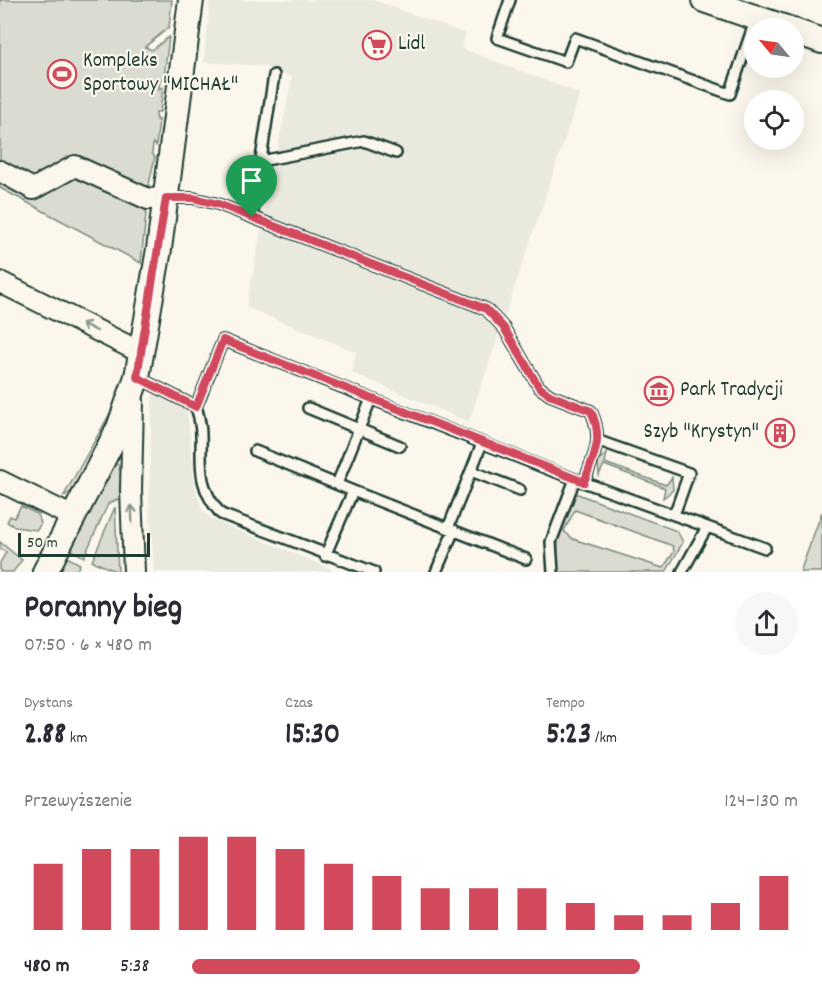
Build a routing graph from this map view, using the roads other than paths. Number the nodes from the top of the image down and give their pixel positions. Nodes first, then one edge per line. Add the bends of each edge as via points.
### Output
1 (191, 0) edge
2 (510, 0) edge
3 (704, 0) edge
4 (756, 18) edge
5 (804, 35) edge
6 (822, 41) edge
7 (744, 53) edge
8 (274, 75) dead end
9 (396, 153) dead end
10 (261, 161) junction
11 (0, 171) edge
12 (166, 198) junction
13 (252, 217) junction
14 (0, 282) edge
15 (141, 353) junction
16 (135, 384) junction
17 (371, 399) junction
18 (196, 407) junction
19 (308, 408) dead end
20 (358, 430) junction
21 (599, 441) junction
22 (482, 443) junction
23 (400, 446) dead end
24 (255, 451) dead end
25 (471, 471) junction
26 (580, 480) junction
27 (0, 481) edge
28 (337, 484) junction
29 (520, 490) dead end
30 (353, 491) junction
31 (674, 515) junction
32 (73, 517) junction
33 (707, 527) junction
34 (451, 529) junction
35 (765, 548) dead end
36 (325, 556) junction
37 (526, 559) dead end
38 (45, 572) edge
39 (134, 572) edge
40 (374, 572) edge
41 (436, 572) edge
42 (552, 572) edge
43 (682, 572) edge

1 - 12 street
2 - 7 lane via 496,38 566,62 575,38 730,94
3 - 4 street
5 - 6 street
8 - 10 lane
9 - 10 lane via 364,141
10 - 13 lane
11 - 12 street via 33,189 75,166 148,199
12 - 13 lane via 193,198
12 - 15 street
13 - 21 lane via 486,309 504,328 539,387 591,411
15 -> 14 street
15 - 16 street
16 - 18 lane
16 - 32 street via 119,428
39 -> 16 street via 131,490
17 - 18 lane via 223,340
17 - 20 lane
17 - 22 lane
18 - 36 lane via 202,478 208,500 221,514
19 - 20 lane
20 - 23 lane
20 - 28 lane
21 - 26 lane
21 - 31 lane via 689,473
22 - 25 lane
22 - 26 lane
24 - 28 lane
25 - 29 lane
25 - 34 lane
26 - 31 lane
26 - 42 lane via 551,542
27 - 32 street
28 - 30 lane
30 - 34 lane
30 - 36 lane
31 - 33 lane
32 - 38 street
33 - 35 lane
33 - 43 lane
34 - 37 lane
34 - 41 lane
36 - 40 lane

